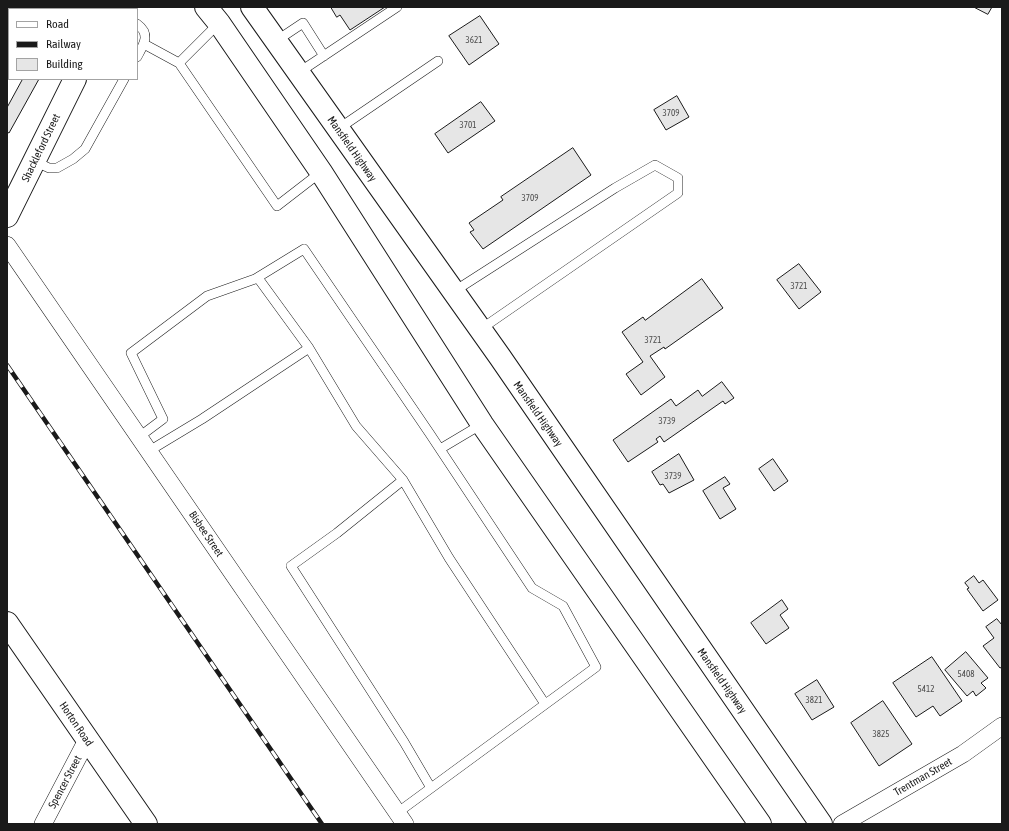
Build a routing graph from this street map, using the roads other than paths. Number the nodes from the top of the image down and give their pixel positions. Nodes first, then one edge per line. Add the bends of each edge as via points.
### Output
1 (252, 7) edge
2 (397, 7) edge
3 (212, 15) edge
4 (138, 25) edge
5 (276, 41) junction
6 (144, 44) junction
7 (138, 55) edge
8 (324, 56) junction
9 (438, 61) dead end
10 (179, 62) junction
11 (298, 73) junction
12 (74, 80) edge
13 (123, 80) edge
14 (338, 129) junction
15 (34, 161) junction
16 (321, 172) junction
17 (7, 216) edge
18 (7, 245) edge
19 (258, 278) junction
20 (453, 292) junction
21 (480, 330) junction
22 (309, 348) junction
23 (482, 424) junction
24 (144, 444) junction
25 (440, 449) junction
26 (402, 480) junction
27 (7, 623) edge
28 (545, 704) junction
29 (1002, 726) edge
30 (87, 740) junction
31 (432, 788) junction
32 (401, 819) edge
33 (43, 824) edge
34 (146, 824) edge
35 (760, 824) edge
36 (821, 824) edge
37 (842, 824) edge

1 - 5 main road, Mansfield Highway
2 - 8 lane
3 - 10 lane
3 - 16 main road
4 - 6 lane via 146,35
5 - 8 lane via 303,23
5 - 11 main road, Mansfield Highway
6 - 7 lane
6 - 10 lane
8 - 11 lane
9 - 14 lane
10 - 16 lane via 277,206
11 - 14 main road, Mansfield Highway
12 - 15 main road, Shackleford Street
13 - 15 lane via 85,149 57,168 49,168
14 - 20 main road, Mansfield Highway
15 - 17 main road, Shackleford Street
16 - 23 main road
18 - 24 street, Bisbee Street
19 - 22 lane
19 - 24 lane via 207,296 131,353 163,419
19 - 25 lane via 304,249
20 - 21 main road, Mansfield Highway
20 - 21 lane via 655,165 678,178 678,193
21 - 36 main road, Mansfield Highway
22 - 24 lane via 202,419
22 - 26 lane via 356,426
23 - 25 lane
23 - 35 main road
24 - 32 street, Bisbee Street
25 - 28 lane via 532,588 563,606 596,667
26 - 28 lane via 448,558
26 - 31 lane via 337,533 291,566
27 - 30 main road, Horton Road
28 - 31 lane
29 - 37 street, Trentman Street via 962,754
30 - 33 street, Spencer Street
30 - 34 main road, Horton Road
31 - 32 lane

